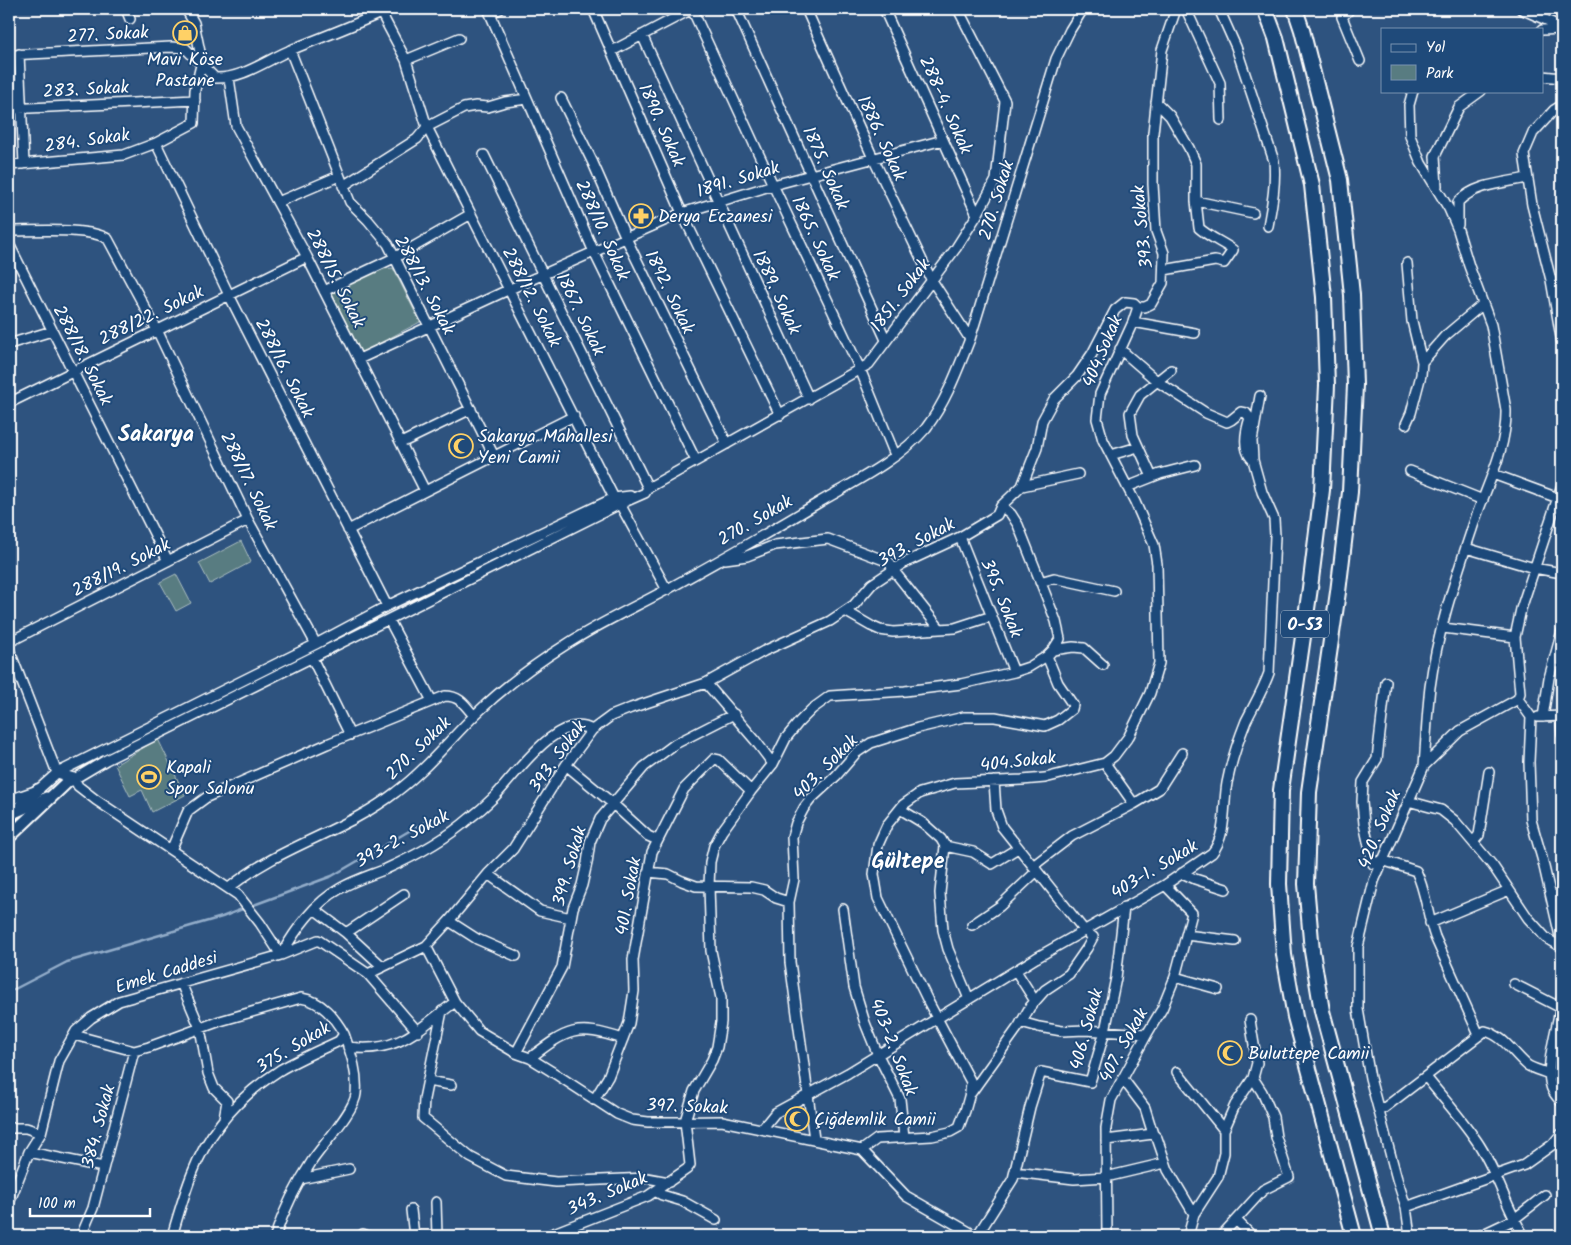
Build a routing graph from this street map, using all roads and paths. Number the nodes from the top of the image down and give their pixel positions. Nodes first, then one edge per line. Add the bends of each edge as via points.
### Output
1 (126, 9) edge
2 (186, 9) edge
3 (500, 9) edge
4 (593, 9) edge
5 (692, 9) edge
6 (736, 9) edge
7 (806, 9) edge
8 (884, 9) edge
9 (958, 9) edge
10 (1083, 9) edge
11 (1176, 9) edge
12 (1186, 9) edge
13 (1219, 9) edge
14 (1265, 9) edge
15 (1295, 9) edge
16 (1350, 9) edge
17 (1521, 9) edge
18 (383, 10) edge
19 (489, 11) edge
20 (130, 19) dead end
21 (1562, 28) edge
22 (1544, 30) edge
23 (642, 35) junction
24 (459, 38) dead end
25 (290, 50) junction
26 (612, 51) junction
27 (19, 54) junction
28 (9, 55) edge
29 (406, 60) junction
30 (1360, 61) dead end
31 (201, 65) junction
32 (1544, 76) edge
33 (229, 78) junction
34 (1562, 78) edge
35 (1413, 92) edge
36 (1480, 92) edge
37 (561, 98) dead end
38 (527, 99) junction
39 (195, 100) junction
40 (1156, 102) junction
41 (1562, 105) edge
42 (9, 109) edge
43 (21, 109) junction
44 (1221, 120) dead end
45 (427, 127) junction
46 (943, 140) junction
47 (156, 143) junction
48 (484, 155) dead end
49 (873, 158) junction
50 (24, 164) junction
51 (9, 165) edge
52 (811, 174) junction
53 (339, 176) junction
54 (1527, 178) junction
55 (773, 185) junction
56 (343, 186) junction
57 (1437, 190) junction
58 (1196, 201) junction
59 (278, 202) junction
60 (718, 202) junction
61 (682, 213) junction
62 (1253, 213) dead end
63 (471, 214) junction
64 (977, 215) junction
65 (1268, 226) dead end
66 (1458, 230) junction
67 (9, 231) edge
68 (626, 238) junction
69 (9, 244) edge
70 (594, 252) junction
71 (307, 257) junction
72 (394, 258) junction
73 (1407, 263) dead end
74 (1164, 270) junction
75 (544, 274) junction
76 (931, 279) junction
77 (510, 289) junction
78 (324, 291) junction
79 (229, 294) junction
80 (1483, 304) junction
81 (1138, 307) junction
82 (1133, 322) junction
83 (429, 326) junction
84 (157, 330) junction
85 (52, 331) junction
86 (1195, 333) dead end
87 (970, 339) junction
88 (886, 340) junction
89 (1562, 343) edge
90 (9, 344) edge
91 (1120, 349) junction
92 (359, 359) junction
93 (1422, 362) junction
94 (860, 370) junction
95 (1172, 370) dead end
96 (72, 372) junction
97 (1158, 382) junction
98 (1260, 396) dead end
99 (809, 399) junction
100 (9, 403) edge
101 (471, 409) junction
102 (780, 415) junction
103 (574, 416) junction
104 (1406, 424) dead end
105 (401, 443) junction
106 (727, 444) junction
107 (1138, 447) junction
108 (895, 455) junction
109 (1111, 455) junction
110 (494, 456) junction
111 (1253, 460) junction
112 (696, 461) junction
113 (1195, 465) dead end
114 (1410, 471) dead end
115 (1078, 474) dead end
116 (1493, 474) junction
117 (1152, 477) junction
118 (1562, 485) edge
119 (1022, 486) junction
120 (1127, 487) junction
121 (647, 490) junction
122 (425, 491) junction
123 (1558, 498) junction
124 (1483, 500) junction
125 (617, 501) junction
126 (1001, 506) junction
127 (248, 520) junction
128 (348, 530) junction
129 (960, 537) junction
130 (1466, 548) junction
131 (720, 559) junction
132 (168, 562) junction
133 (1534, 568) junction
134 (894, 571) junction
135 (1562, 573) edge
136 (1040, 582) junction
137 (667, 590) junction
138 (1114, 591) dead end
139 (387, 606) junction
140 (845, 611) junction
141 (992, 616) junction
142 (389, 620) junction
143 (1442, 628) junction
144 (940, 629) junction
145 (1562, 631) edge
146 (1515, 637) junction
147 (9, 642) edge
148 (316, 644) junction
149 (9, 649) edge
150 (1050, 653) junction
151 (312, 658) junction
152 (1103, 665) dead end
153 (1014, 672) junction
154 (1386, 682) dead end
155 (706, 683) junction
156 (1518, 699) junction
157 (432, 702) junction
158 (734, 714) junction
159 (474, 716) junction
160 (1561, 716) edge
161 (1530, 717) junction
162 (1543, 717) junction
163 (592, 730) junction
164 (1562, 734) edge
165 (350, 735) junction
166 (1182, 753) dead end
167 (1104, 762) junction
168 (773, 764) junction
169 (566, 765) junction
170 (1424, 766) junction
171 (1489, 772) dead end
172 (57, 773) junction
173 (70, 781) junction
174 (994, 781) junction
175 (38, 790) junction
176 (751, 791) junction
177 (9, 800) edge
178 (1408, 801) junction
179 (612, 803) junction
180 (1134, 804) junction
181 (900, 809) junction
182 (9, 817) edge
183 (9, 838) edge
184 (657, 840) junction
185 (1473, 842) junction
186 (945, 846) junction
187 (1018, 848) junction
188 (172, 850) junction
189 (1382, 860) junction
190 (1035, 868) junction
191 (648, 872) junction
192 (1182, 873) junction
193 (488, 874) junction
194 (1165, 884) junction
195 (709, 886) junction
196 (229, 888) junction
197 (1226, 889) dead end
198 (1509, 890) junction
199 (1562, 892) edge
200 (404, 894) dead end
201 (1552, 897) junction
202 (789, 902) junction
203 (1124, 907) junction
204 (314, 909) junction
205 (843, 909) dead end
206 (571, 918) junction
207 (449, 921) junction
208 (1430, 923) junction
209 (972, 925) dead end
210 (1084, 930) junction
211 (346, 933) junction
212 (1186, 935) junction
213 (1235, 941) dead end
214 (426, 946) junction
215 (1562, 946) edge
216 (280, 955) junction
217 (516, 956) dead end
218 (383, 966) junction
219 (1016, 970) junction
220 (368, 974) junction
221 (1175, 978) junction
222 (181, 983) junction
223 (1514, 984) dead end
224 (1218, 989) dead end
225 (969, 999) junction
226 (1034, 1001) junction
227 (455, 1002) junction
228 (1562, 1003) edge
229 (442, 1011) junction
230 (938, 1019) junction
231 (1250, 1020) dead end
232 (1021, 1022) junction
233 (200, 1028) junction
234 (1105, 1031) junction
235 (418, 1032) junction
236 (344, 1034) junction
237 (1147, 1034) junction
238 (74, 1035) junction
239 (1479, 1035) junction
240 (623, 1039) junction
241 (348, 1047) junction
242 (134, 1051) junction
243 (516, 1053) junction
244 (878, 1055) junction
245 (530, 1058) junction
246 (1177, 1072) dead end
247 (1549, 1074) junction
248 (1426, 1077) junction
249 (1253, 1078) junction
250 (1123, 1079) junction
251 (428, 1081) junction
252 (451, 1085) dead end
253 (970, 1093) junction
254 (809, 1094) junction
255 (594, 1100) junction
256 (1562, 1103) edge
257 (1379, 1112) junction
258 (224, 1118) junction
259 (685, 1121) junction
260 (9, 1128) edge
261 (762, 1129) junction
262 (1224, 1130) junction
263 (40, 1133) junction
264 (1562, 1133) edge
265 (1153, 1134) junction
266 (904, 1137) junction
267 (814, 1139) junction
268 (1106, 1140) junction
269 (862, 1150) junction
270 (29, 1152) junction
271 (1165, 1163) junction
272 (104, 1167) junction
273 (349, 1169) dead end
274 (1015, 1172) junction
275 (1106, 1176) junction
276 (1496, 1176) junction
277 (301, 1179) junction
278 (669, 1182) junction
279 (656, 1191) junction
280 (1545, 1195) dead end
281 (436, 1202) dead end
282 (9, 1203) edge
283 (1406, 1207) junction
284 (410, 1210) dead end
285 (1194, 1214) junction
286 (716, 1220) dead end
287 (1236, 1220) junction
288 (1513, 1220) junction
289 (81, 1236) edge
290 (172, 1236) edge
291 (275, 1236) edge
292 (414, 1236) edge
293 (437, 1236) edge
294 (546, 1236) edge
295 (977, 1236) edge
296 (1108, 1236) edge
297 (1188, 1236) edge
298 (1221, 1236) edge
299 (1252, 1236) edge
300 (1354, 1236) edge
301 (1382, 1236) edge
302 (1410, 1236) edge
303 (1479, 1236) edge
304 (1524, 1236) edge

1 - 20 street
2 - 31 street via 194,23
3 - 19 street
4 - 26 street, 1890. Sokak
5 - 23 street
5 - 55 street, 1865. Sokak
6 - 52 street, 1875. Sokak
7 - 49 street, 1886. Sokak
8 - 46 street, 288-4. Sokak
9 - 64 street, 1851. Sokak via 1004,102 996,180
10 - 87 street, 270. Sokak via 1056,59
11 - 40 street, 393. Sokak via 1162,50
12 - 44 street via 1220,83
13 - 65 street via 1236,47 1274,161 1276,177
14 - 300 highway, O-53 via 1276,38 1312,185 1324,297 1327,385 1321,500 1281,790 1279,893 1284,955 1295,1017
15 - 301 highway, O-53 via 1340,180 1352,295 1355,385 1350,492 1309,792 1306,884 1322,1011
16 - 30 street via 1342,17
17 - 21 street
18 - 25 street
18 - 29 street, 288/12. Sokak
19 - 38 street, 288/10. Sokak
21 - 22 street
23 - 26 street
23 - 60 street, 1889. Sokak
24 - 29 street
25 - 33 street
25 - 53 street, 288/13. Sokak
26 - 61 street, 1890. Sokak
27 - 28 street, 277. Sokak
27 - 31 street, 277. Sokak via 178,47 185,48
27 - 43 street
29 - 45 street, 288/12. Sokak
31 - 33 street, 277. Sokak via 215,78
31 - 39 street, 284. Sokak
32 - 34 street
33 - 59 street, 288/15. Sokak via 236,126
35 - 57 street via 1408,106 1410,136
36 - 57 street via 1459,107 1435,156
37 - 68 street, 1892. Sokak
38 - 45 street via 464,108
38 - 70 street, 288/10. Sokak
39 - 43 street, 283. Sokak
39 - 47 street, 284. Sokak via 194,123
40 - 58 street via 1170,116 1196,164
40 - 74 street, 393. Sokak via 1153,184 1156,230 1164,253
41 - 54 street via 1533,133 1524,154
42 - 43 street, 283. Sokak
43 - 50 street
45 - 56 street via 417,139
45 - 63 street, 288/12. Sokak
46 - 49 street, 1891. Sokak
46 - 64 street, 288-4. Sokak
47 - 50 street, 284. Sokak via 124,155
47 - 79 street, 288/16. Sokak
48 - 75 street, 1867. Sokak
49 - 52 street, 1891. Sokak
49 - 76 street, 1886. Sokak
50 - 51 street, 284. Sokak
52 - 55 street, 1891. Sokak
52 - 88 street, 1875. Sokak
53 - 56 street, 288/13. Sokak
53 - 59 street
54 - 66 street via 1479,188 1463,197 1458,202
54 - 89 street
55 - 60 street, 1891. Sokak
55 - 94 street, 1865. Sokak
56 - 72 street, 288/13. Sokak via 350,202 388,244
57 - 66 street
58 - 62 street
58 - 74 street via 1199,228 1234,250 1224,263 1215,261
59 - 71 street, 288/15. Sokak
60 - 61 street, 1891. Sokak
60 - 99 street, 1889. Sokak
61 - 68 street, 1891. Sokak
61 - 102 street, 1890. Sokak
63 - 72 street
63 - 77 street, 288/12. Sokak
64 - 76 street, 1851. Sokak
66 - 80 street
67 - 84 street, 288/17. Sokak via 87,232 108,239
68 - 70 street, 1891. Sokak
68 - 106 street, 1892. Sokak
69 - 85 street, 288/18. Sokak
70 - 75 street, 1891. Sokak
70 - 112 street, 288/10. Sokak
71 - 78 street, 288/15. Sokak
71 - 79 street, 288/22. Sokak
72 - 78 street
72 - 83 street, 288/13. Sokak
73 - 93 street via 1412,320
74 - 81 street, 393. Sokak via 1163,283 1151,304
75 - 77 street, 1891. Sokak
75 - 121 street, 1867. Sokak
76 - 87 street, 1886. Sokak
76 - 88 street, 1851. Sokak
77 - 83 street, 1891. Sokak
77 - 103 street, 288/12. Sokak
78 - 92 street, 288/15. Sokak
79 - 84 street, 288/22. Sokak
79 - 128 street, 288/16. Sokak
80 - 93 street via 1445,336
80 - 116 street via 1491,325 1506,410
81 - 82 street, 404.Sokak
81 - 119 street, 393. Sokak via 1134,302 1125,302 1115,310 1092,354 1054,399 1042,421 1037,448
82 - 86 street
82 - 91 street, 404.Sokak
83 - 92 street, 1891. Sokak
83 - 101 street, 288/13. Sokak
84 - 96 street, 288/22. Sokak
84 - 127 street, 288/17. Sokak
85 - 90 street
85 - 96 street, 288/18. Sokak
87 - 108 street, 270. Sokak via 941,405 926,428
88 - 94 street, 1851. Sokak via 869,364
91 - 97 street
91 - 109 street, 404.Sokak via 1100,394 1097,419
92 - 105 street, 288/15. Sokak
93 - 104 street
94 - 99 street, 1851. Sokak
94 - 108 street, 1865. Sokak
95 - 97 street
96 - 100 street, 288/22. Sokak
96 - 132 street, 288/18. Sokak
97 - 107 street via 1140,395 1130,413
97 - 111 street via 1224,422 1241,412 1246,413 1250,418 1246,447
98 - 111 street, 403-1. Sokak via 1252,441
99 - 102 street, 1851. Sokak
101 - 105 street
101 - 110 street, 288/13. Sokak
102 - 106 street, 1851. Sokak
103 - 110 street
103 - 125 street, 288/12. Sokak
105 - 122 street, 288/15. Sokak
106 - 112 street, 1851. Sokak
107 - 109 street
107 - 117 street
108 - 131 street, 270. Sokak via 863,477
109 - 120 street, 404.Sokak
110 - 122 street
111 - 192 street, 403-1. Sokak via 1274,519 1269,673 1236,749 1217,847
112 - 121 street, 1851. Sokak
113 - 117 street
114 - 124 street
115 - 119 street
116 - 123 street
116 - 124 street
117 - 120 street
118 - 123 street
119 - 126 street, 393. Sokak
120 - 167 street, 404.Sokak via 1154,545 1159,663 1150,693 1129,736 1114,756
121 - 125 street
122 - 128 street
123 - 133 street
124 - 130 street
125 - 137 street, 288/12. Sokak
125 - 139 street
125 - 142 street
126 - 129 street, 393. Sokak via 997,515
126 - 136 street via 1018,525
127 - 132 street, 288/19. Sokak
127 - 148 street, 288/17. Sokak
128 - 139 street, 288/16. Sokak
129 - 134 street, 393. Sokak via 902,564
129 - 141 street, 395. Sokak
130 - 133 street
130 - 143 street
131 - 134 street via 747,556 775,545 828,538 889,562
131 - 137 street, 270. Sokak
132 - 147 street, 288/19. Sokak
133 - 135 street
133 - 146 street
134 - 140 street, 393. Sokak via 872,584
134 - 144 street
136 - 138 street via 1054,578
136 - 150 street via 1056,620 1060,639
137 - 159 street, 270. Sokak via 568,643 523,674
139 - 148 street
140 - 144 street via 880,630
140 - 155 street, 393. Sokak via 830,622 764,651
141 - 144 street via 955,628
141 - 153 street, 395. Sokak
142 - 151 street
142 - 157 street
143 - 146 street
143 - 170 street via 1430,688
145 - 162 street via 1549,678
146 - 156 street
148 - 172 street
149 - 172 street
150 - 152 street via 1073,647 1084,648
150 - 153 street via 1029,667
150 - 202 street, 403. Sokak via 1058,683 1073,705 1058,720 1045,726 995,717 964,717 888,737 856,753 811,798 796,823 792,837 794,879
151 - 165 street
151 - 173 street
153 - 168 street via 933,688 830,696 798,722
154 - 189 street via 1378,760 1363,782 1362,802 1374,864
155 - 158 street
155 - 163 street, 393. Sokak via 630,708 611,716
156 - 161 street
156 - 170 street, 420. Sokak via 1460,731
157 - 159 street via 454,696 462,700
157 - 165 street
158 - 168 street
158 - 179 street, 399. Sokak via 675,744 644,767
159 - 196 street, 270. Sokak via 390,797 371,810 263,863
160 - 162 street
160 - 164 street
161 - 162 street
161 - 201 street via 1531,820
163 - 169 street, 393. Sokak
163 - 204 street, 393-2. Sokak via 569,728 551,736 494,798 460,827 396,864 340,888
165 - 188 street via 207,796 188,811
166 - 180 street via 1159,789
167 - 174 street, 404.Sokak via 1045,778
167 - 180 street
168 - 176 street
169 - 179 street
169 - 193 street, 393. Sokak via 513,849
170 - 178 street, 420. Sokak
171 - 185 street via 1479,834
172 - 173 street
172 - 175 street
173 - 182 street
173 - 183 main road
173 - 188 street
174 - 181 street, 404.Sokak via 955,783 920,793
174 - 187 street via 998,818
175 - 177 street
175 - 182 main road
176 - 184 street, 401. Sokak via 719,760 714,759 684,789
176 - 195 street via 714,846
178 - 185 street via 1441,810
178 - 189 street, 420. Sokak
179 - 184 street via 648,836
179 - 206 street, 399. Sokak via 594,829
180 - 190 street via 1072,836
181 - 186 street via 923,823
181 - 230 street, 404.Sokak via 887,825 878,845 874,874 878,898
184 - 191 street, 401. Sokak
185 - 198 street
186 - 187 street via 973,852 992,864
186 - 225 street via 940,893 944,930 948,949
187 - 190 street
188 - 196 street
189 - 208 street via 1416,871
189 - 257 street, 420. Sokak via 1358,947 1358,1009
190 - 209 street via 1000,906
190 - 210 street
191 - 195 street via 668,874 696,886
191 - 240 street, 401. Sokak via 633,960 634,991
192 - 194 street, 403-1. Sokak
192 - 197 street
193 - 206 street via 540,911
193 - 207 street, 393. Sokak
194 - 203 street, 403-1. Sokak
194 - 212 street, 407. Sokak via 1192,913
195 - 202 street via 752,887
195 - 259 street via 711,950 721,998 721,1022 718,1047 694,1091
196 - 216 street via 260,923
198 - 208 street
198 - 215 street via 1546,938
199 - 201 street
200 - 211 street
201 - 215 street
202 - 254 street, 403. Sokak via 790,962
203 - 210 street, 403-1. Sokak
203 - 234 street, 406. Sokak via 1116,978
204 - 211 street
204 - 216 street, 393-2. Sokak
205 - 244 street, 403-2. Sokak via 854,988
206 - 243 street, 399. Sokak via 562,967
207 - 214 street, 393. Sokak
207 - 217 street
208 - 239 street
210 - 219 street, 403-1. Sokak
210 - 226 street via 1093,937 1077,964
211 - 218 street
212 - 213 street
212 - 221 street, 407. Sokak
214 - 218 street, 393. Sokak
214 - 227 street, 397. Sokak
216 - 220 street, Emek Caddesi via 318,940
216 - 222 street, Emek Caddesi
218 - 220 street, 393. Sokak
219 - 225 street, 403-1. Sokak
219 - 226 street
220 - 235 street, Emek Caddesi
221 - 224 street
221 - 237 street, 407. Sokak
222 - 233 street
222 - 238 street, Emek Caddesi via 119,1001 91,1018
223 - 228 street
225 - 230 street, 403-1. Sokak
226 - 232 street
227 - 229 street
227 - 243 street, 397. Sokak via 479,1031
228 - 247 street
229 - 235 street
229 - 251 street
230 - 244 street, 403-1. Sokak
230 - 253 street, 404.Sokak via 971,1082
231 - 249 street via 1257,1063
232 - 234 street via 1062,1031
232 - 253 street
233 - 236 street, 375. Sokak via 301,998 324,1007
233 - 242 street, 375. Sokak
233 - 258 street via 208,1073 214,1088 227,1101
234 - 237 street
234 - 274 street, 406. Sokak via 1090,1082 1041,1072
235 - 241 street via 381,1048
236 - 241 street
236 - 258 street, 375. Sokak via 339,1040 280,1070 243,1098
237 - 250 street, 407. Sokak
238 - 242 street
238 - 263 street, Emek Caddesi via 60,1061
239 - 247 street via 1485,1031 1492,1033 1528,1066
239 - 248 street
240 - 245 street via 604,1033 573,1031 563,1034
240 - 255 street, 401. Sokak via 608,1078
241 - 277 street via 356,1072 356,1096
242 - 272 street, 384. Sokak
243 - 245 street, 397. Sokak
244 - 254 street, 403-1. Sokak
244 - 266 street, 403-2. Sokak via 900,1099
245 - 255 street, 397. Sokak
246 - 262 street
247 - 256 street via 1552,1090
248 - 257 street
248 - 276 street via 1477,1140
249 - 262 street via 1235,1105
249 - 287 street via 1273,1117 1289,1177 1263,1190
250 - 265 street via 1145,1108
250 - 268 street, 407. Sokak via 1111,1100
251 - 252 street
251 - 278 street via 423,1118 470,1156 506,1176 556,1182 647,1178
253 - 266 street, 404.Sokak via 959,1127 932,1136
254 - 261 street, 403-1. Sokak via 775,1114
254 - 267 street, 403. Sokak
255 - 259 street, 397. Sokak via 632,1120
257 - 283 street, 420. Sokak
258 - 290 street, 375. Sokak via 192,1173
259 - 261 street, 397. Sokak via 722,1121
259 - 278 street, 343. Sokak via 690,1165
260 - 263 street via 26,1128
261 - 267 street, 397. Sokak
262 - 285 street via 1224,1152 1218,1177
263 - 270 street, Emek Caddesi
264 - 276 street via 1552,1145 1524,1165
265 - 268 street
265 - 271 street
266 - 269 street, 404.Sokak via 876,1138
267 - 269 street, 397. Sokak
268 - 275 street, 407. Sokak
269 - 295 street via 906,1196
270 - 272 street
270 - 282 street, Emek Caddesi
271 - 275 street
271 - 285 street
272 - 289 street, 384. Sokak via 93,1208
273 - 277 street
274 - 275 street via 1074,1179
274 - 295 street, 406. Sokak via 1004,1196
275 - 296 street, 407. Sokak
276 - 283 street
276 - 288 street
277 - 291 street
278 - 279 street, 343. Sokak
279 - 286 street
279 - 294 street, 343. Sokak
280 - 288 street
281 - 293 street
283 - 302 street, 420. Sokak
284 - 292 street
285 - 297 street
287 - 298 street
287 - 299 street
288 - 303 street
288 - 304 street

